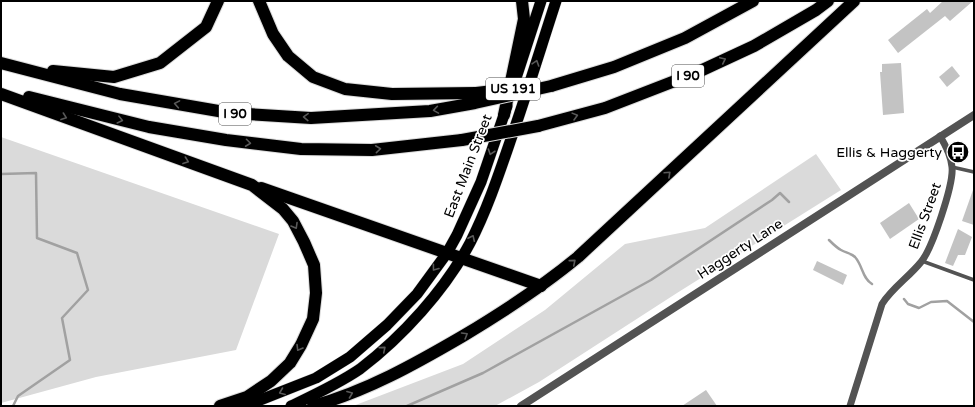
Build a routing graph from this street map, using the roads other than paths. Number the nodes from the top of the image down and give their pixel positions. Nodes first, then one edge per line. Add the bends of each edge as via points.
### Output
1 (218, 1) edge
2 (260, 1) edge
3 (522, 1) edge
4 (541, 1) edge
5 (556, 1) edge
6 (753, 1) edge
7 (828, 1) edge
8 (854, 1) edge
9 (7, 65) edge
10 (551, 86) joint
11 (1, 90) edge
12 (1, 94) edge
13 (475, 98) junction
14 (504, 115) junction
15 (974, 115) edge
16 (940, 136) junction
17 (952, 167) junction
18 (974, 172) edge
19 (252, 185) junction
20 (447, 253) junction
21 (462, 258) junction
22 (922, 261) junction
23 (974, 280) edge
24 (541, 286) junction
25 (534, 402) edge
26 (220, 406) edge
27 (245, 406) edge
28 (291, 406) edge
29 (313, 406) edge
30 (521, 406) edge
31 (850, 406) edge

1 - 9 highway via 206,27 160,64 114,77
2 - 13 highway via 273,34 288,56 313,77 345,89
3 - 14 highway via 524,19
4 - 14 highway, East Main Street
21 -> 5 highway via 495,187
6 - 10 highway, I 90 via 685,38 614,68
11 -> 7 highway, I 90, bridge via 149,127 226,140 293,148 372,150 462,140 538,126 605,108 698,72 754,46
24 -> 8 highway via 578,257
13 -> 9 highway, I 90 via 430,111 311,118 230,113 120,94
10 - 13 highway, US 191, bridge
12 -> 19 highway
14 -> 20 highway, East Main Street via 481,182
15 - 16 street, Haggerty Lane
16 - 17 street, Ellis Street via 949,153
16 - 25 street, Haggerty Lane
17 - 18 lane
17 - 22 street, Ellis Street via 952,184 928,252
19 - 20 highway
19 -> 26 highway via 283,209 293,221 314,265 316,293 312,318 290,363 246,397
20 - 21 highway
20 -> 27 highway, East Main Street via 417,294 388,325 350,357 316,378
21 - 24 highway
28 -> 21 highway via 323,391 359,369 398,336 428,303
22 - 23 lane
22 - 31 street, Ellis Street via 888,294 882,304
29 -> 24 highway via 379,382 508,309
25 - 30 street, Haggerty Lane

